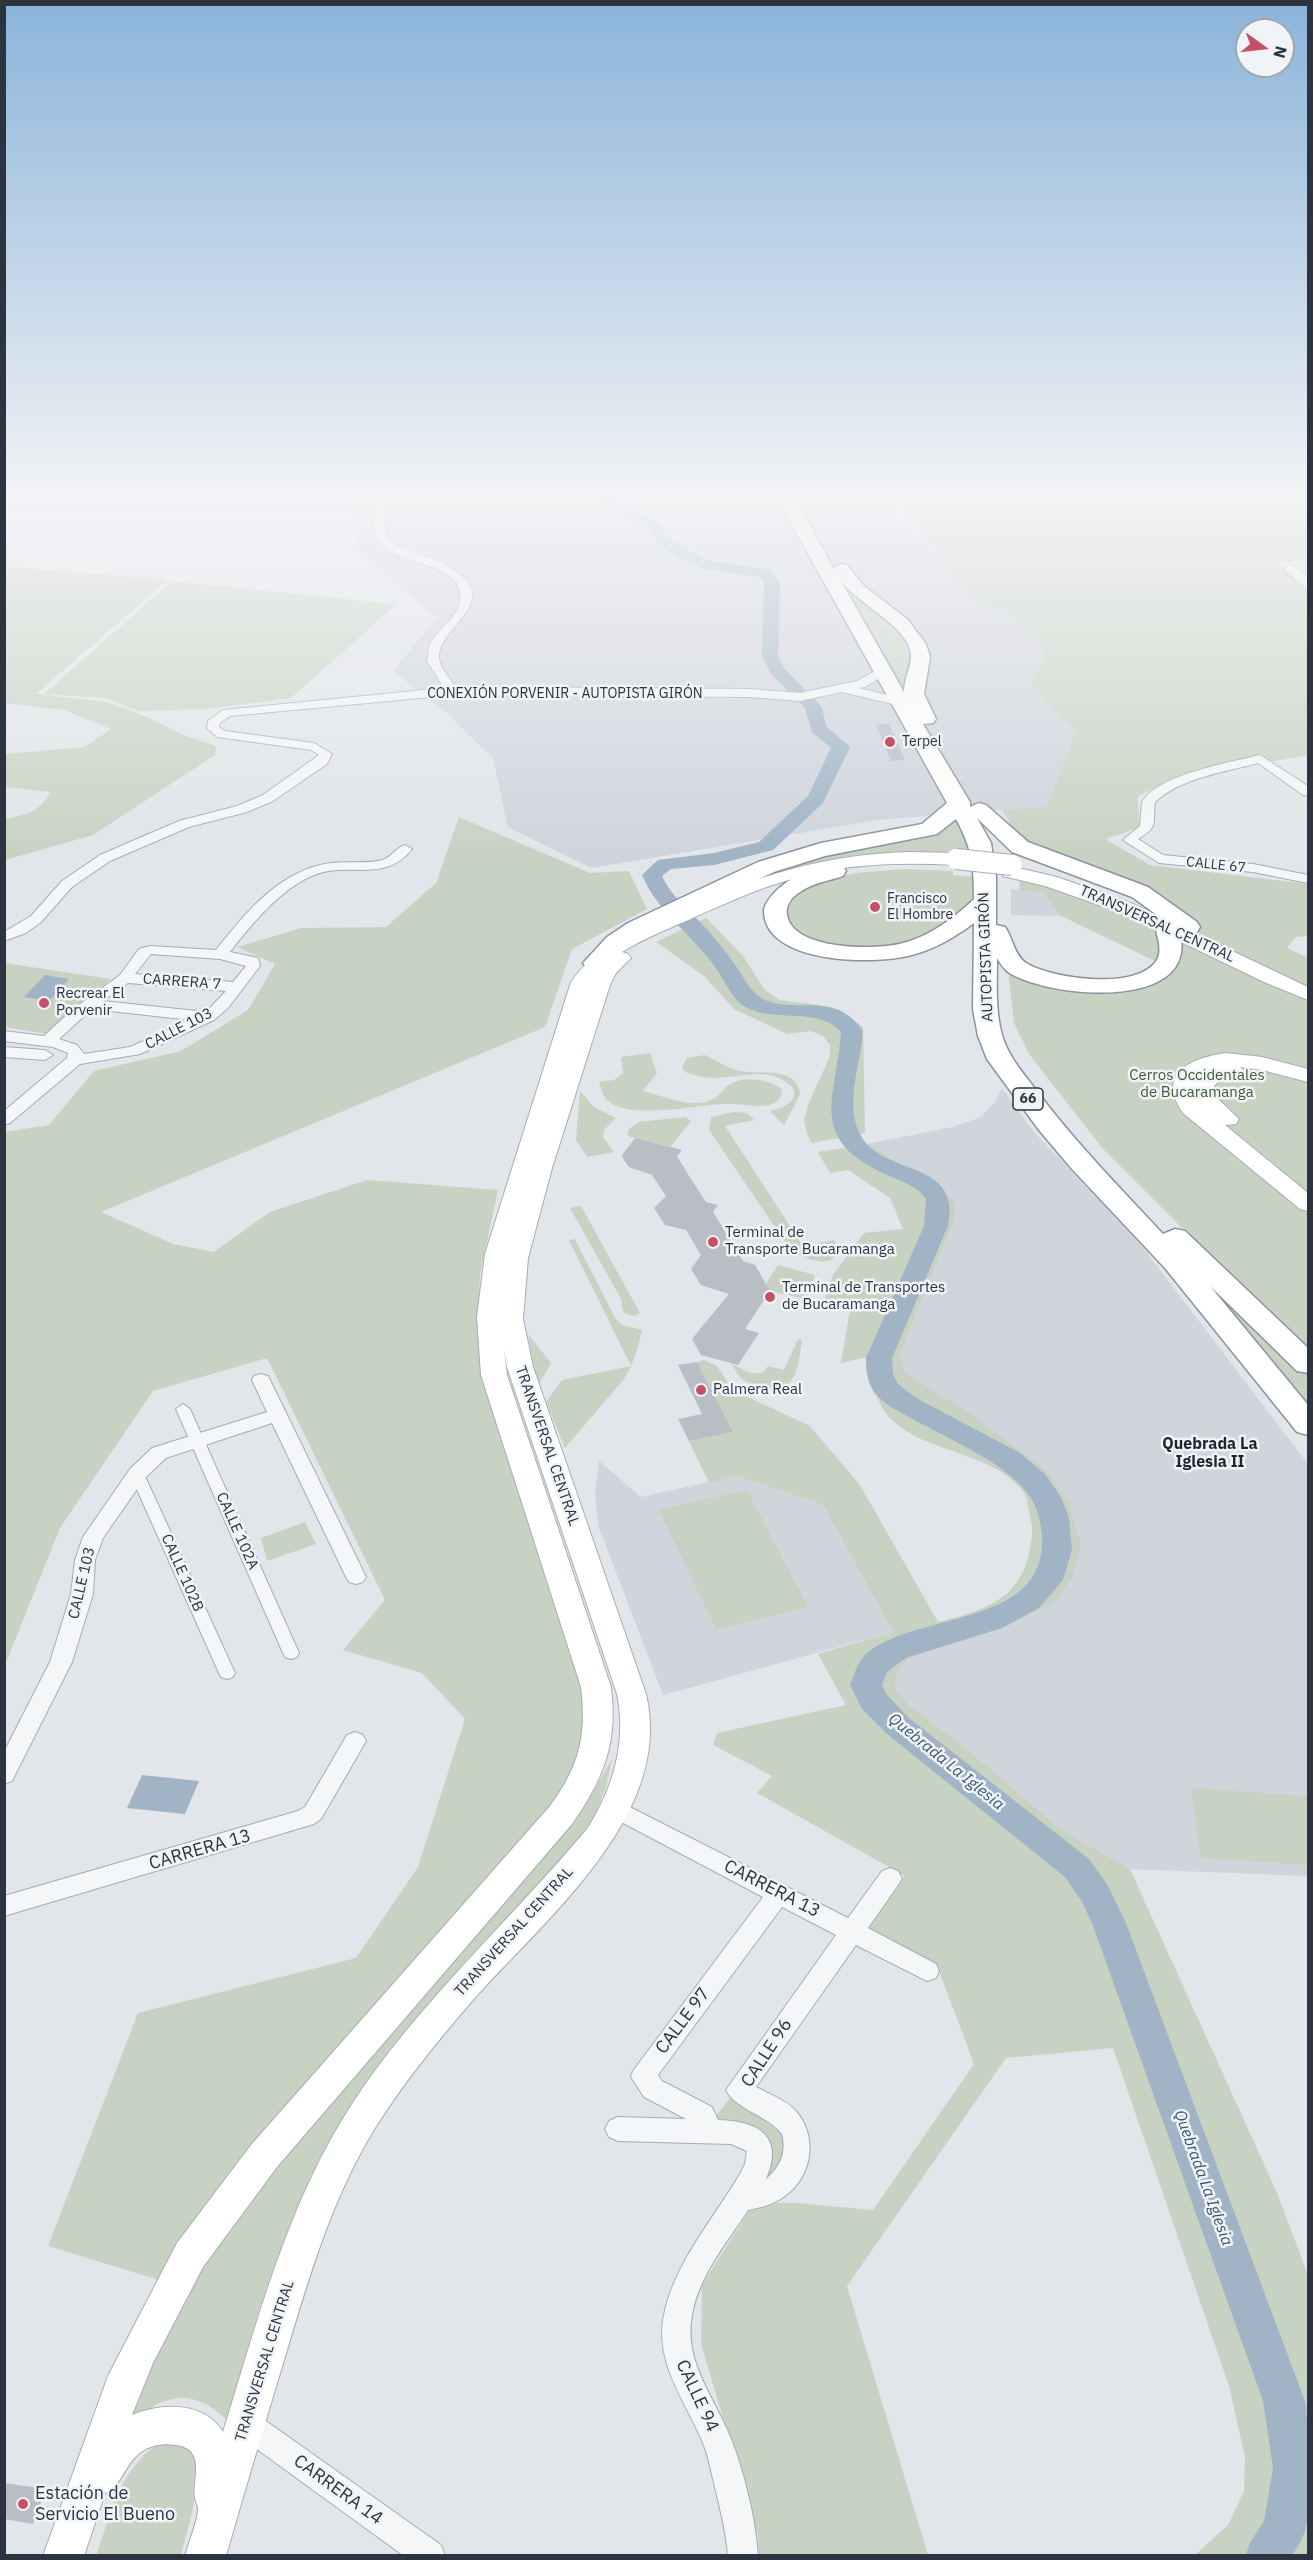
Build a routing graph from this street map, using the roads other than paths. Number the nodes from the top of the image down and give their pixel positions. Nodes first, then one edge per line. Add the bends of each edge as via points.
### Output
1 (458, 616) edge
2 (853, 616) edge
3 (888, 616) edge
4 (921, 661) junction
5 (880, 666) junction
6 (844, 689) junction
7 (452, 692) junction
8 (901, 702) junction
9 (1308, 792) edge
10 (969, 805) junction
11 (405, 849) dead end
12 (955, 863) junction
13 (1011, 869) junction
14 (835, 871) junction
15 (1308, 879) edge
16 (984, 903) junction
17 (696, 909) junction
18 (664, 923) junction
19 (1166, 926) junction
20 (1189, 927) junction
21 (997, 932) junction
22 (4, 937) edge
23 (220, 955) junction
24 (125, 978) junction
25 (1308, 982) edge
26 (238, 987) junction
27 (1308, 994) edge
28 (89, 1004) junction
29 (209, 1017) junction
30 (4, 1036) edge
31 (46, 1048) junction
32 (4, 1052) edge
33 (75, 1060) junction
34 (1308, 1076) edge
35 (1308, 1086) edge
36 (4, 1120) edge
37 (1308, 1185) edge
38 (1308, 1204) edge
39 (1308, 1364) edge
40 (261, 1380) dead end
41 (183, 1409) dead end
42 (278, 1415) junction
43 (1308, 1425) edge
44 (198, 1442) junction
45 (138, 1474) junction
46 (356, 1577) dead end
47 (291, 1653) dead end
48 (227, 1673) dead end
49 (355, 1741) dead end
50 (4, 1774) edge
51 (616, 1809) junction
52 (890, 1878) dead end
53 (779, 1893) junction
54 (4, 1906) edge
55 (852, 1931) junction
56 (927, 1971) dead end
57 (618, 2129) dead end
58 (710, 2132) junction
59 (741, 2199) junction
60 (246, 2424) junction
61 (77, 2519) junction
62 (207, 2549) edge
63 (63, 2556) edge
64 (430, 2556) edge
65 (743, 2556) edge

1 - 7 street via 435,646 433,661
2 - 5 highway, AUTOPISTA GIRÓN / 66
3 - 4 highway via 908,632 921,652
4 - 5 highway via 895,628 873,626 868,630 880,656
4 - 10 highway, AUTOPISTA GIRÓN / 66 via 913,693
5 - 6 street, CONEXIÓN PORVENIR - AUTOPISTA GIRÓN via 867,681
5 - 8 highway, AUTOPISTA GIRÓN / 66
6 - 7 street, CONEXIÓN PORVENIR - AUTOPISTA GIRÓN via 800,697 750,693
6 - 8 street, CONEXIÓN PORVENIR - AUTOPISTA GIRÓN
7 - 22 street, CONEXIÓN PORVENIR - AUTOPISTA GIRÓN via 277,706 220,716 213,728 221,734 314,747 326,754 322,761 268,798 148,837 105,858 67,884 21,930
8 - 10 highway, AUTOPISTA GIRÓN / 66
9 - 15 street, CALLE 67 via 1260,759 1208,772 1155,795 1148,801 1147,827 1130,838 1159,859 1253,868
10 - 16 highway, AUTOPISTA GIRÓN / 66 via 982,849
10 - 17 highway via 929,829 793,857 766,867
10 - 20 highway via 1020,847 1140,892
10 - 21 highway, AUTOPISTA GIRÓN / 66 via 992,833 998,853
11 - 23 street via 388,864 330,867 291,882 248,919
12 - 13 main road, TRANSVERSAL CENTRAL
12 - 14 main road, TRANSVERSAL CENTRAL
12 - 17 main road, TRANSVERSAL CENTRAL via 907,858 817,867 754,885
13 - 19 main road, TRANSVERSAL CENTRAL via 1083,890
13 - 20 main road, TRANSVERSAL CENTRAL via 1050,873 1103,889
14 - 16 highway via 792,888 775,910 775,919 789,935 831,951 874,955 904,951 952,930
14 - 17 main road, TRANSVERSAL CENTRAL
16 - 43 highway, AUTOPISTA GIRÓN / 66 via 985,1009 1000,1059 1048,1125 1180,1268
17 - 18 highway
18 - 51 main road, TRANSVERSAL CENTRAL via 627,952 603,978 522,1236 510,1305 520,1367 633,1701 633,1753
18 - 61 main road, TRANSVERSAL CENTRAL via 615,947 595,963 578,990 508,1215 495,1263 489,1317 496,1382 596,1687 600,1726 590,1765 561,1815 264,2156 190,2255 123,2389
19 - 21 highway via 1171,951 1166,965 1141,980 1111,985 1074,985 1040,978 1009,959
19 - 27 main road, TRANSVERSAL CENTRAL
20 - 25 main road, TRANSVERSAL CENTRAL
21 - 39 highway, AUTOPISTA GIRÓN / 66 via 1001,1025 1012,1052 1089,1151
23 - 24 street via 150,950 144,952
23 - 26 street, CALLE 103 via 253,961
24 - 26 street, CARRERA 7
24 - 28 street
26 - 29 street, CALLE 103
28 - 29 street
28 - 31 street
29 - 33 street, CALLE 103 via 134,1051
30 - 31 street
31 - 32 street
31 - 33 street via 73,1048
33 - 36 street
34 - 38 main road via 1264,1064 1227,1060 1196,1068 1185,1078 1183,1089 1191,1108
35 - 37 main road via 1265,1073 1235,1070 1208,1078 1202,1093
40 - 42 street
41 - 44 street, CALLE 102A
42 - 44 street, CALLE 103
42 - 46 street
44 - 45 street, CALLE 103 via 159,1453
44 - 47 street, CALLE 102A
45 - 48 street, CALLE 102B
45 - 50 street, CALLE 103 via 93,1537 85,1560 82,1594 61,1662
49 - 54 street, CARRERA 13 via 306,1818
51 - 53 street, CARRERA 13
51 - 60 main road, TRANSVERSAL CENTRAL via 585,1855 418,2040 355,2128 309,2219
52 - 55 street, CALLE 96
53 - 55 street, CARRERA 13
53 - 58 street, CALLE 97 via 644,2077 653,2089 703,2115
55 - 56 street, CARRERA 13
55 - 59 street, CALLE 96 via 739,2090 784,2118 793,2129 799,2150 786,2177 771,2191
57 - 58 street
58 - 59 street, CALLE 94 via 747,2135 756,2139 761,2148 758,2168
59 - 65 street, CALLE 94 via 693,2275 679,2309 674,2336 683,2374 718,2442 742,2532
60 - 62 main road, TRANSVERSAL CENTRAL
60 - 64 street, CARRERA 14
61 - 62 main road via 106,2463 123,2441 148,2427 175,2424 198,2432 213,2451 218,2476
61 - 63 main road, TRANSVERSAL CENTRAL

